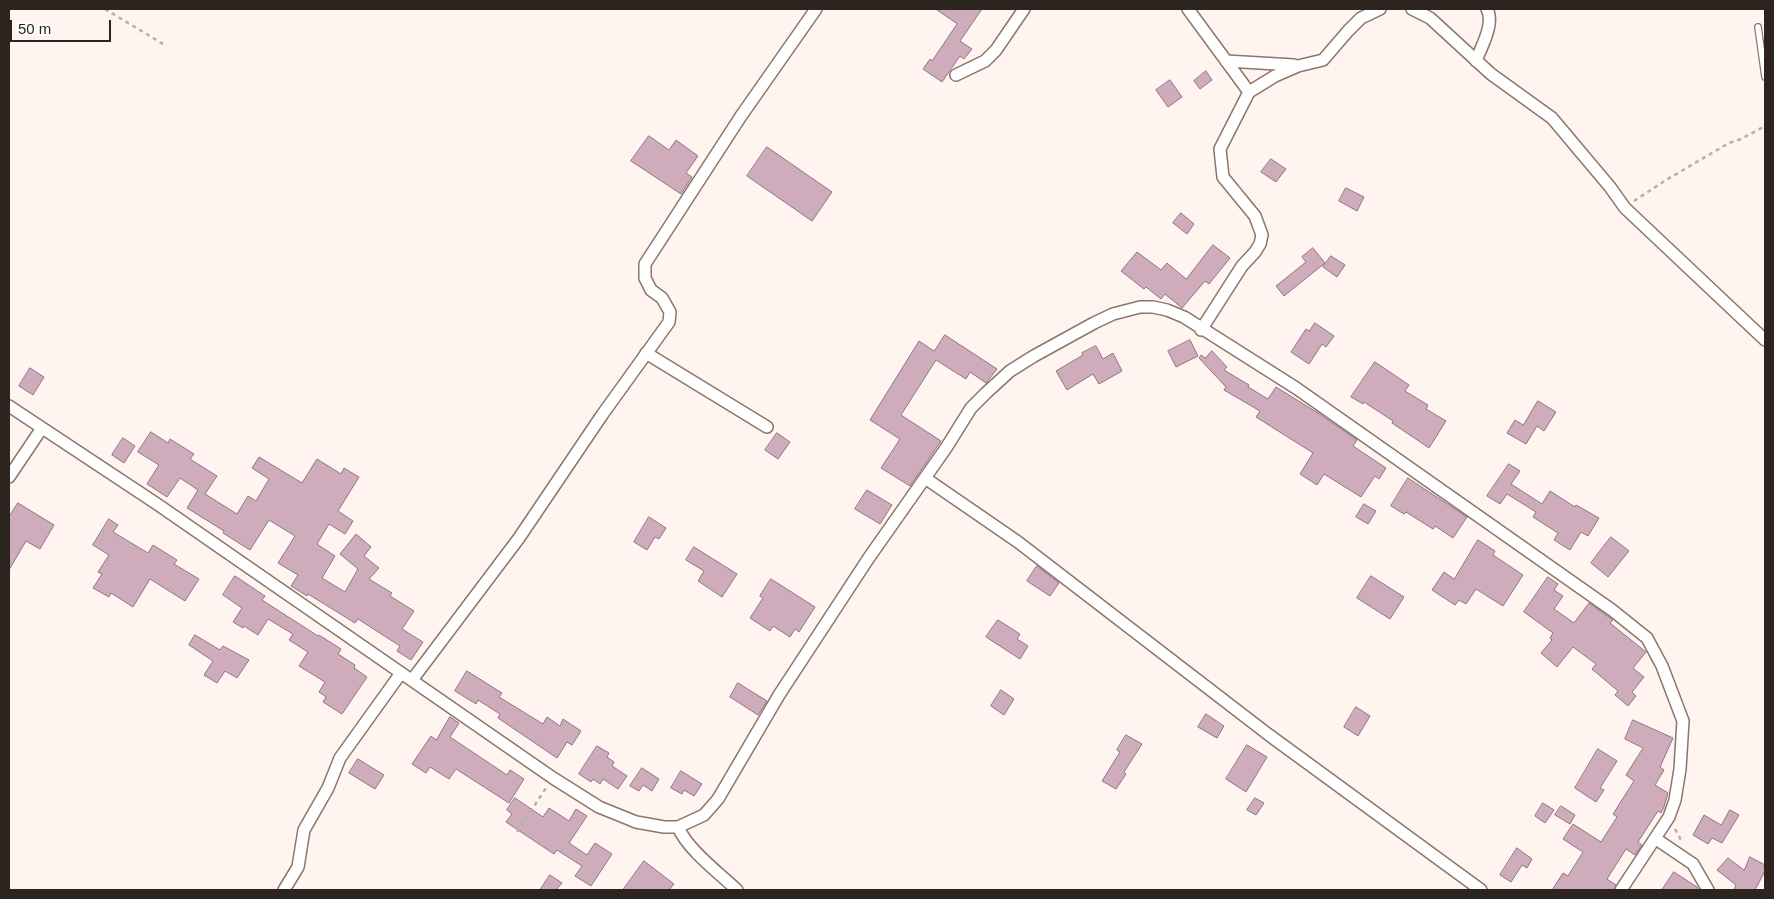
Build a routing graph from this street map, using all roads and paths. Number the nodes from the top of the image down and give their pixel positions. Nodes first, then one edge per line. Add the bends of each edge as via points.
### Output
1 (105, 9) edge
2 (816, 9) edge
3 (1024, 9) edge
4 (1188, 9) edge
5 (1380, 9) edge
6 (1412, 9) edge
7 (1487, 9) edge
8 (1758, 27) dead end
9 (163, 44) dead end
10 (1226, 61) junction
11 (1476, 61) junction
12 (1298, 66) junction
13 (956, 75) dead end
14 (1765, 77) edge
15 (1248, 92) junction
16 (1765, 126) edge
17 (1625, 208) junction
18 (1201, 330) junction
19 (1765, 340) edge
20 (646, 354) junction
21 (9, 406) edge
22 (766, 427) dead end
23 (42, 428) junction
24 (9, 477) edge
25 (925, 478) junction
26 (401, 673) junction
27 (412, 680) junction
28 (553, 778) junction
29 (678, 827) junction
30 (517, 832) dead end
31 (1656, 839) junction
32 (284, 890) edge
33 (738, 890) edge
34 (1481, 890) edge
35 (1621, 890) edge
36 (1708, 890) edge

1 - 9 path
2 - 20 street via 741,116 645,264 645,278 651,290 662,298 670,312 669,322
3 - 13 street via 985,61
4 - 10 street
5 - 12 street via 1361,18 1323,60
6 - 11 street via 1430,18
7 - 11 street via 1488,29
8 - 14 lane
10 - 12 street
10 - 15 street
11 - 17 street via 1552,118
12 - 15 street
15 - 18 street via 1220,150 1223,177 1255,216 1262,235 1255,252 1242,266
16 - 17 path via 1729,143
17 - 19 street
18 - 25 street via 1184,317 1153,307 1113,314 1086,327 998,380 972,408
18 - 31 street via 1296,388 1375,442 1647,638 1662,666 1683,721 1675,800
20 - 22 street
20 - 27 street via 519,538
21 - 23 street
23 - 24 street
23 - 26 street
25 - 29 street via 805,656 718,799 704,815
25 - 34 street via 1018,542 1277,741
26 - 27 street
26 - 32 street via 340,758 328,788 304,830 298,867
27 - 28 street
28 - 29 street via 612,813 636,822
28 - 30 path
29 - 33 street via 691,848
31 - 35 street
31 - 36 street via 1693,864

